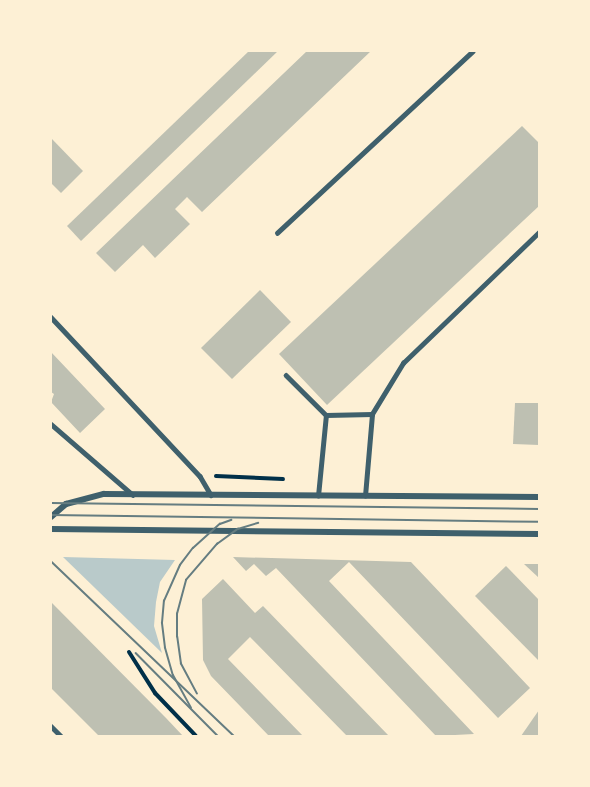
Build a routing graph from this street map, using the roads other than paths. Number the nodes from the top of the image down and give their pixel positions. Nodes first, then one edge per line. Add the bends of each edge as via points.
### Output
1 (473, 51) edge
2 (539, 232) edge
3 (277, 233) dead end
4 (51, 318) edge
5 (286, 375) dead end
6 (372, 414) junction
7 (326, 415) junction
8 (51, 424) edge
9 (133, 495) junction
10 (211, 495) junction
11 (318, 496) junction
12 (365, 496) junction
13 (539, 497) edge
14 (51, 517) edge
15 (51, 529) edge
16 (539, 534) edge
17 (51, 726) edge
18 (61, 736) edge

1 - 3 lane
2 - 6 lane via 403,363
4 - 10 lane via 200,476
5 - 7 lane
6 - 7 lane
6 - 12 lane
7 - 11 lane
8 - 9 lane
9 - 10 street
9 - 14 street via 89,497 66,504
10 - 11 street
11 - 12 street
12 - 13 street
15 - 16 street
17 - 18 lane

